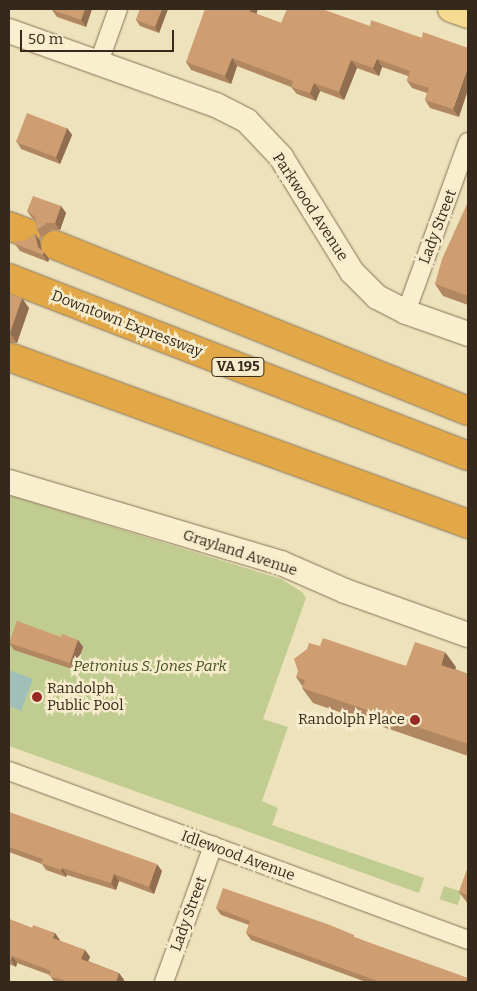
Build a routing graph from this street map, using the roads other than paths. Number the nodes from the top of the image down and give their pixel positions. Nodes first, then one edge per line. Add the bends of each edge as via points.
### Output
1 (118, 9) edge
2 (451, 9) edge
3 (468, 15) edge
4 (9, 31) edge
5 (99, 62) junction
6 (468, 142) edge
7 (55, 245) dead end
8 (9, 278) edge
9 (406, 312) junction
10 (468, 334) edge
11 (12, 358) dead end
12 (468, 411) edge
13 (468, 456) edge
14 (9, 482) edge
15 (468, 524) edge
16 (468, 635) edge
17 (9, 771) edge
18 (213, 846) junction
19 (468, 940) edge
20 (164, 982) edge

1 - 5 street
2 - 3 main road
4 - 5 street, Parkwood Avenue
5 - 9 street, Parkwood Avenue via 216,105 247,121 281,157 352,272 377,297
6 - 9 street, Lady Street
7 - 12 highway
8 - 13 highway, Downtown Expressway / VA 195
9 - 10 street, Parkwood Avenue
11 - 15 highway
14 - 16 street, Grayland Avenue via 281,563 345,591
17 - 18 street, Idlewood Avenue
18 - 19 street, Idlewood Avenue
18 - 20 street, Lady Street

